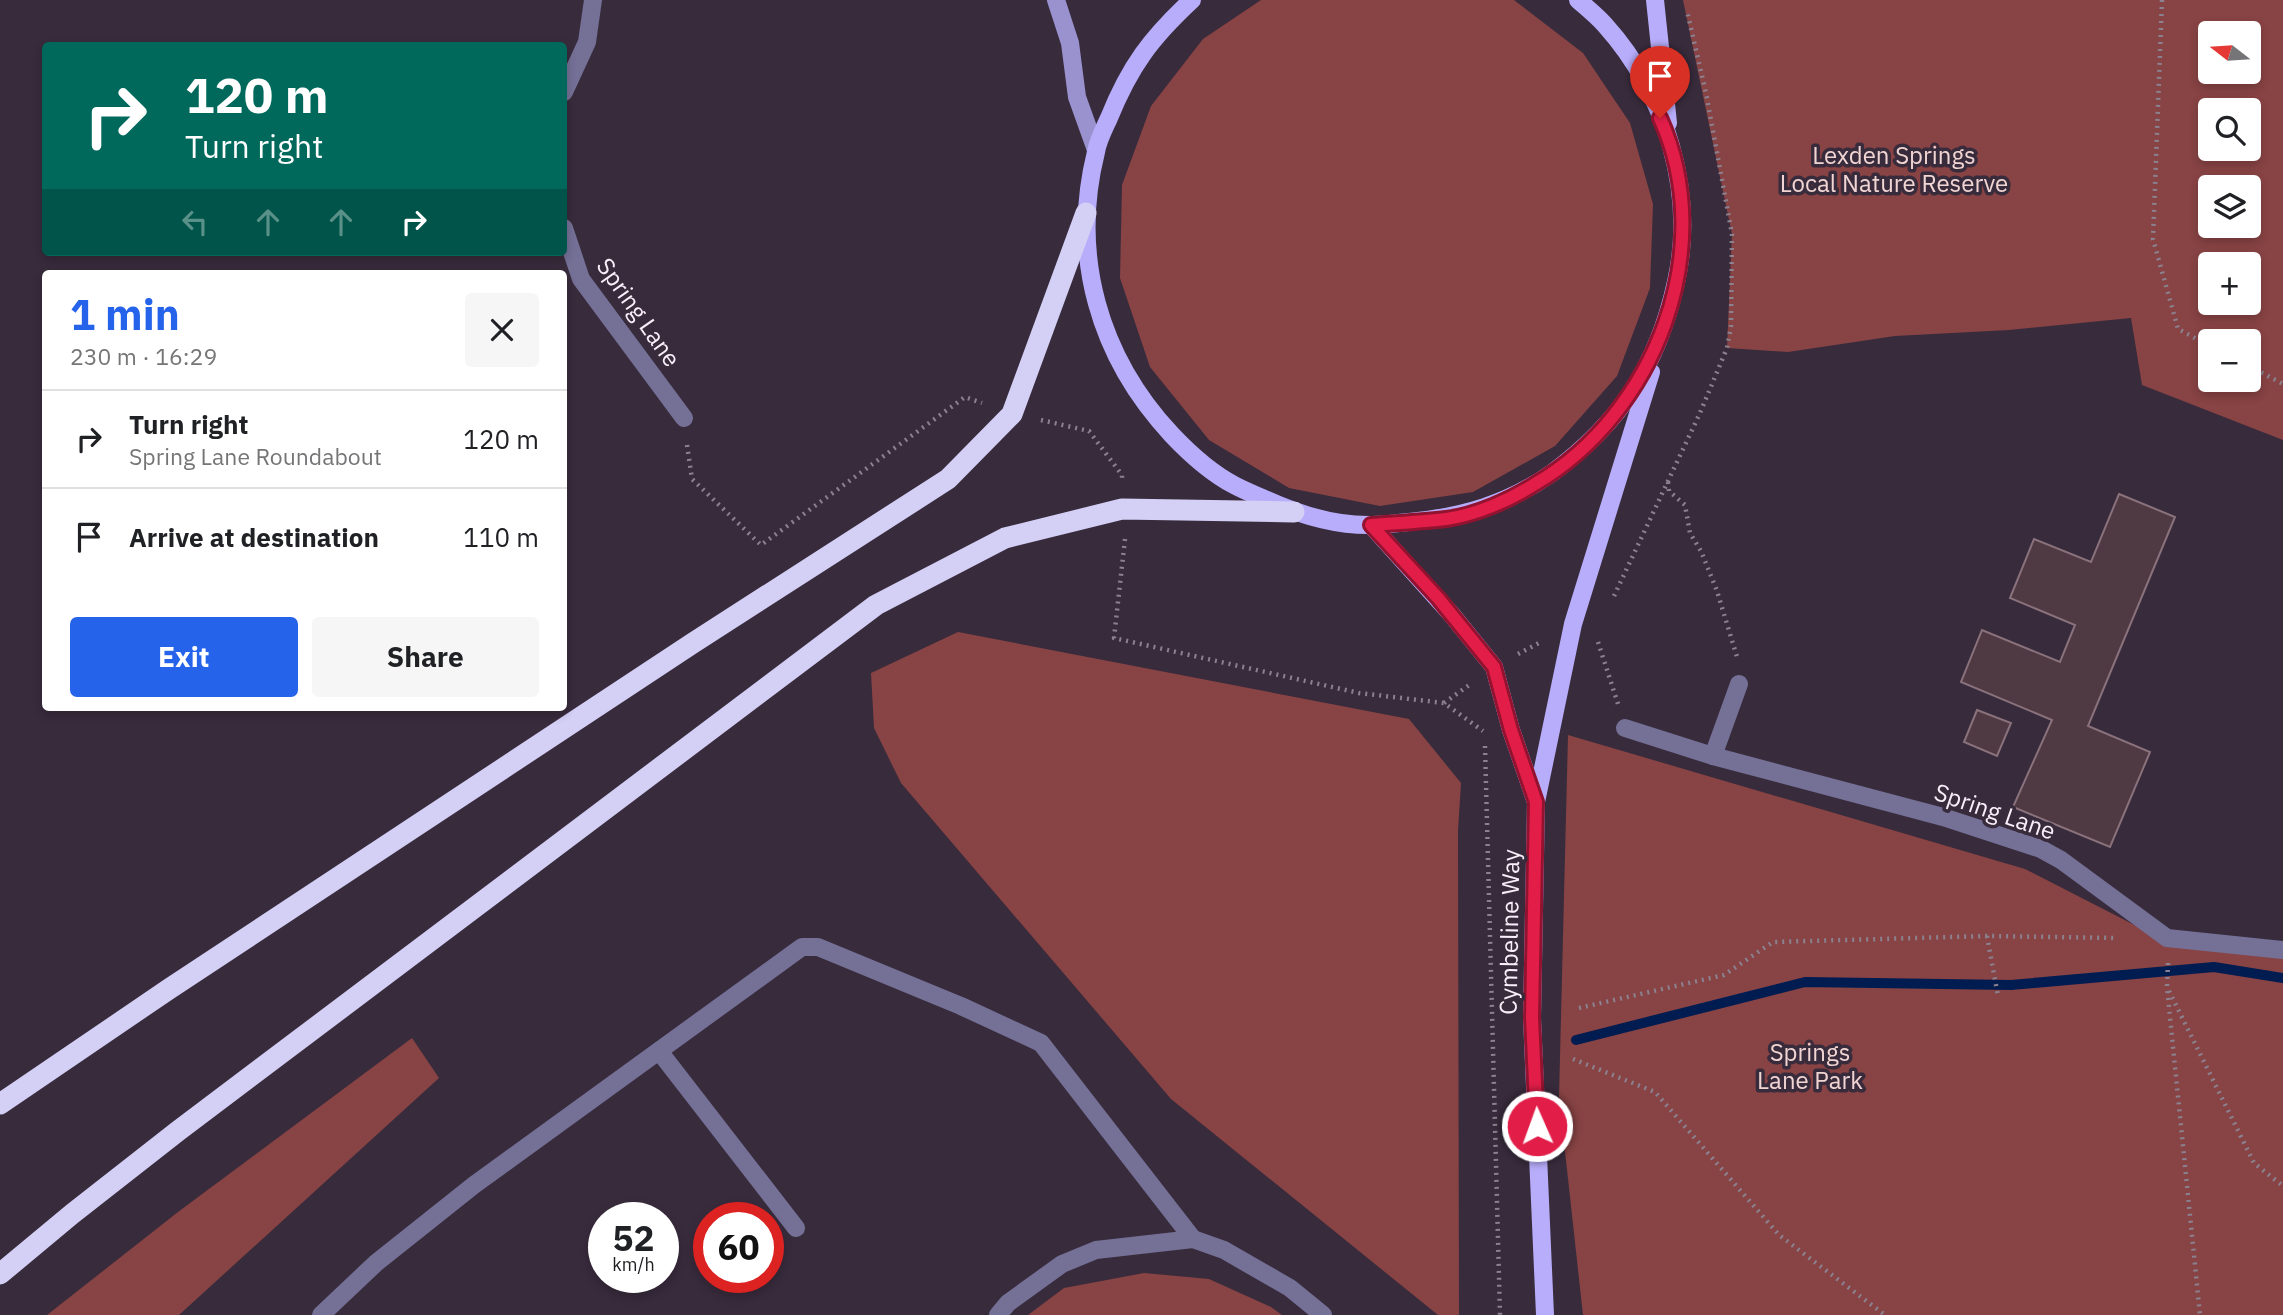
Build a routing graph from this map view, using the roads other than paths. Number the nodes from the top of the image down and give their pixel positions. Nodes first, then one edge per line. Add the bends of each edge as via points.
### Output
1 (593, 0) edge
2 (1056, 0) edge
3 (1192, 0) edge
4 (1578, 0) edge
5 (1655, 0) edge
6 (567, 85) edge
7 (1670, 140) junction
8 (1096, 150) junction
9 (1086, 213) junction
10 (567, 237) edge
11 (1668, 319) junction
12 (684, 418) road end
13 (1294, 512) junction
14 (1371, 525) junction
15 (1739, 684) road end
16 (1625, 728) road end
17 (1713, 756) junction
18 (1536, 802) junction
19 (2283, 950) edge
20 (660, 1051) junction
21 (0, 1104) edge
22 (796, 1228) dead end
23 (1193, 1239) junction
24 (0, 1274) edge
25 (321, 1315) edge
26 (998, 1315) edge
27 (1323, 1315) edge
28 (1545, 1315) edge

1 - 6 street via 587,42
2 - 8 street via 1070,43 1077,97
3 - 8 main road via 1160,30 1124,80
4 - 7 main road via 1605,24 1640,73
5 - 7 main road
7 - 11 main road via 1682,201 1682,246
8 - 9 main road
9 - 13 main road via 1087,259 1096,304 1116,358 1148,410 1188,451 1232,484
9 - 21 highway via 1012,414 948,478
10 - 12 street, Spring Lane via 581,279
11 - 14 main road via 1643,376 1615,416 1580,452 1535,485 1448,519
11 - 18 main road, Cymbeline Way via 1573,624
13 - 14 main road
13 - 24 highway via 1122,509 1005,538 876,604 177,1132
14 - 18 main road, Cymbeline Way via 1494,667
15 - 17 street
16 - 17 street, Spring Lane
17 - 19 street, Spring Lane via 1943,817 2041,849 2167,938
18 - 28 main road, Cymbeline Way via 1532,1018
20 - 22 street
20 - 23 street via 802,947 818,947 1041,1043
20 - 25 street via 474,1185 376,1263
23 - 26 street via 1096,1250 1062,1264
23 - 27 street via 1224,1250 1290,1288

